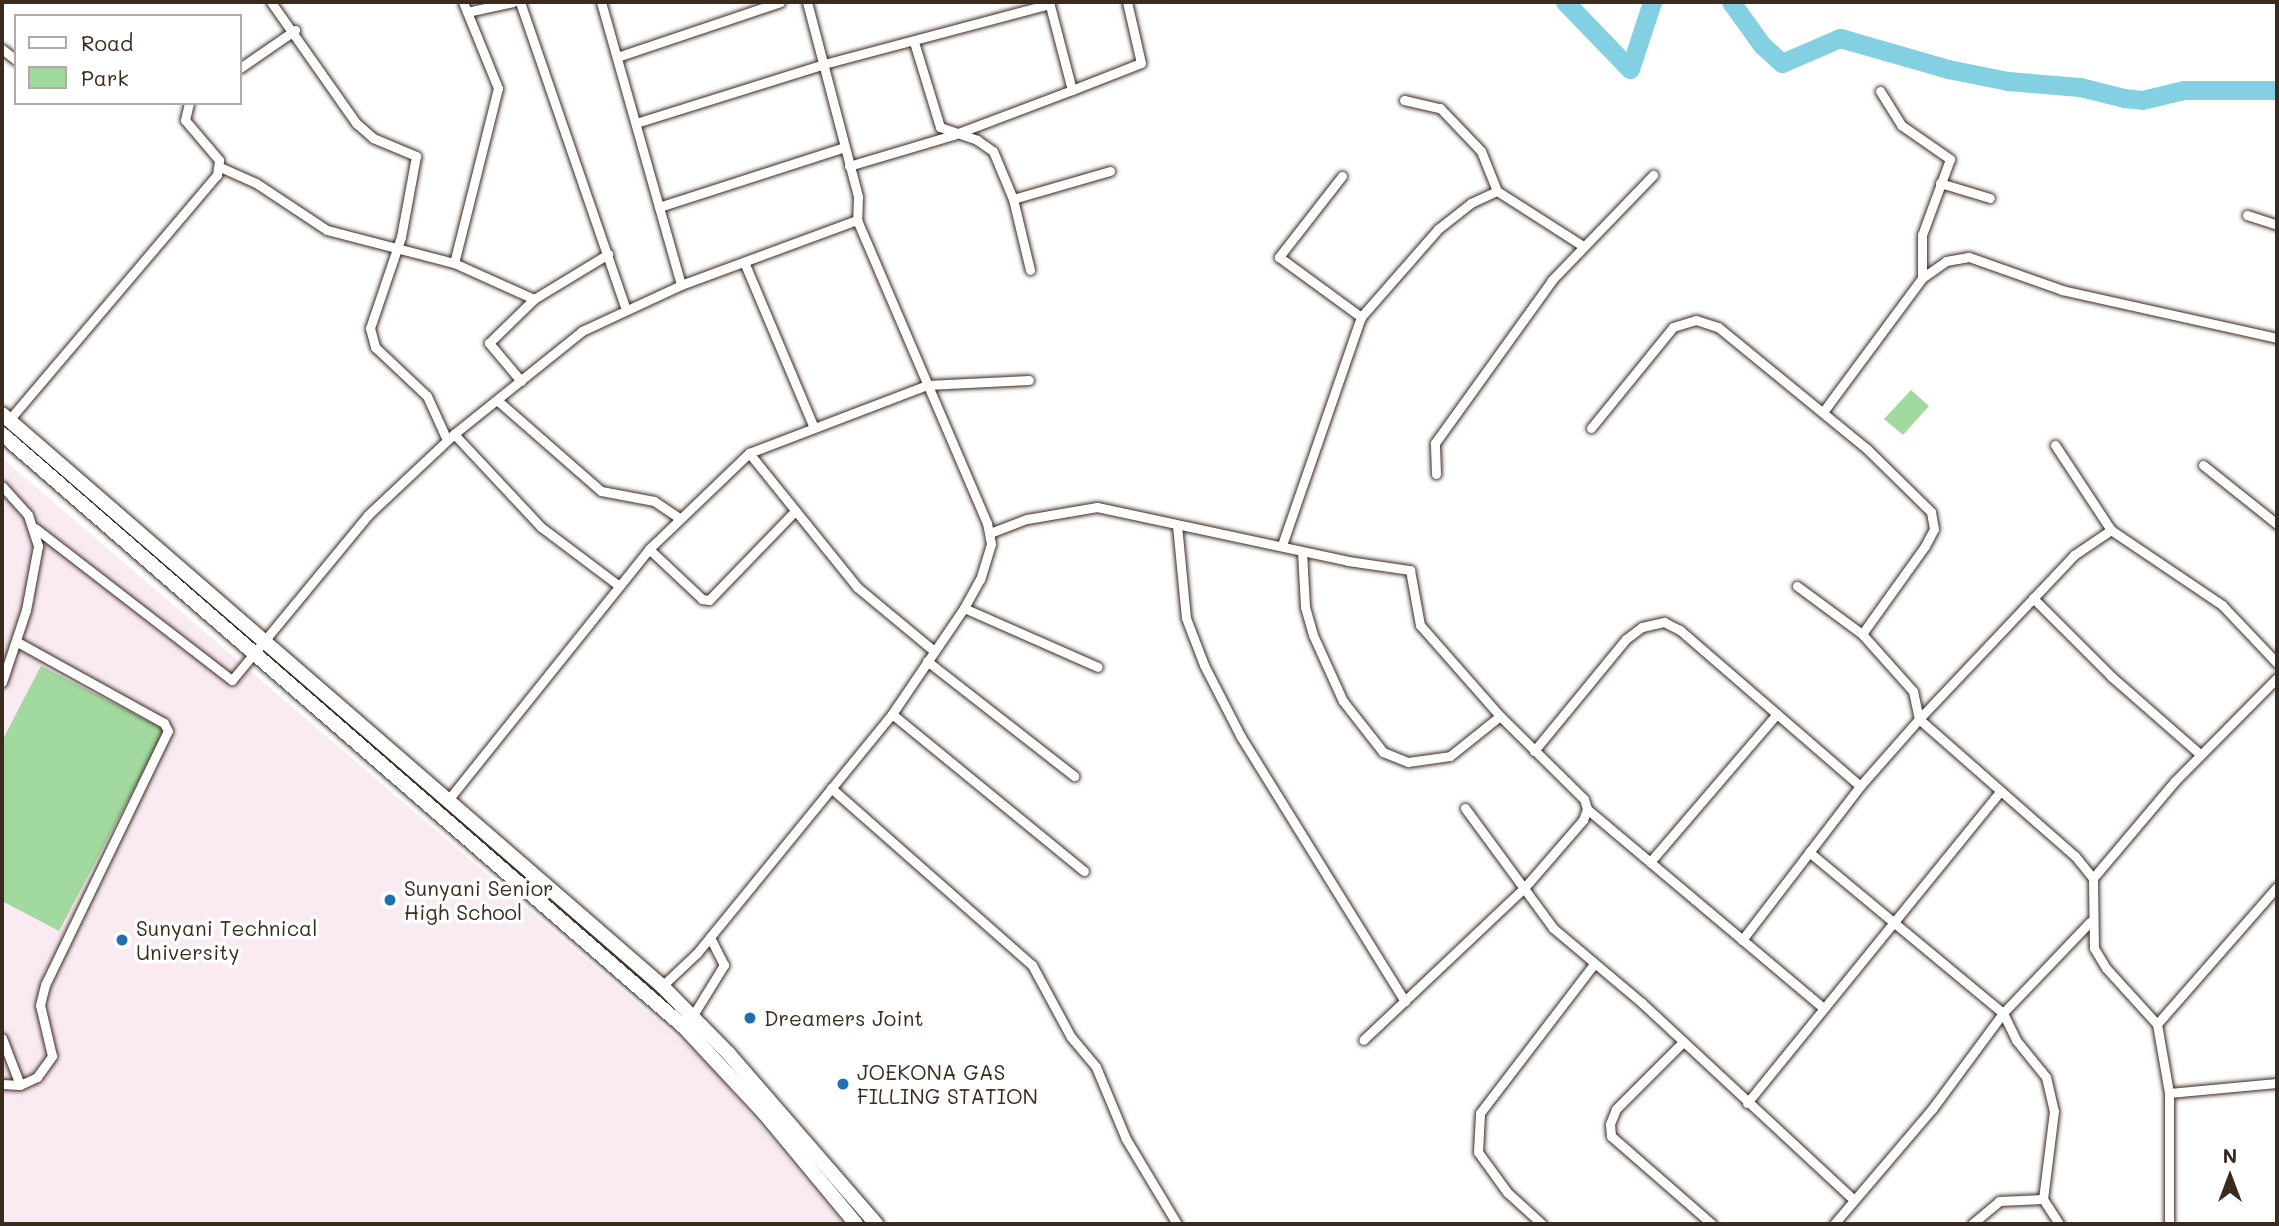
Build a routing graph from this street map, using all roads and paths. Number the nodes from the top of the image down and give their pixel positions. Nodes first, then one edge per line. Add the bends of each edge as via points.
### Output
1 (271, 2) edge
2 (463, 2) edge
3 (513, 2) edge
4 (520, 2) edge
5 (601, 2) edge
6 (780, 2) edge
7 (807, 2) edge
8 (1127, 2) edge
9 (1050, 3) edge
10 (467, 12) junction
11 (295, 30) junction
12 (914, 41) junction
13 (617, 57) junction
14 (824, 64) junction
15 (242, 67) edge
16 (1072, 90) junction
17 (1880, 91) dead end
18 (1405, 100) dead end
19 (189, 105) edge
20 (636, 123) junction
21 (953, 135) junction
22 (842, 148) junction
23 (849, 166) junction
24 (220, 167) junction
25 (1110, 171) dead end
26 (1653, 175) dead end
27 (1342, 176) dead end
28 (1940, 183) junction
29 (1497, 191) junction
30 (1990, 198) dead end
31 (1013, 199) junction
32 (659, 207) junction
33 (2247, 215) dead end
34 (857, 220) junction
35 (2277, 225) edge
36 (1583, 246) junction
37 (399, 247) junction
38 (608, 254) junction
39 (744, 262) junction
40 (454, 263) junction
41 (1030, 270) dead end
42 (1922, 278) junction
43 (681, 285) junction
44 (534, 299) junction
45 (625, 307) junction
46 (1361, 317) junction
47 (2277, 338) edge
48 (1029, 380) dead end
49 (520, 381) junction
50 (927, 385) junction
51 (497, 400) junction
52 (1822, 412) junction
53 (5, 417) edge
54 (813, 425) junction
55 (1591, 428) dead end
56 (2, 434) edge
57 (451, 437) junction
58 (2055, 445) dead end
59 (749, 453) junction
60 (2203, 465) dead end
61 (1436, 474) dead end
62 (2, 486) edge
63 (795, 511) junction
64 (679, 518) junction
65 (2277, 524) edge
66 (1177, 525) junction
67 (34, 528) junction
68 (2111, 530) junction
69 (990, 533) junction
70 (1282, 545) junction
71 (649, 549) junction
72 (1302, 551) junction
73 (618, 585) junction
74 (1797, 586) dead end
75 (2033, 597) junction
76 (964, 608) junction
77 (1862, 634) junction
78 (17, 642) junction
79 (267, 643) junction
80 (933, 650) junction
81 (256, 654) junction
82 (927, 661) junction
83 (2277, 663) edge
84 (1098, 667) dead end
85 (2277, 678) edge
86 (2, 682) edge
87 (892, 714) junction
88 (1777, 714) junction
89 (1500, 716) junction
90 (1919, 719) junction
91 (1534, 751) junction
92 (2200, 754) junction
93 (1074, 776) dead end
94 (1860, 786) junction
95 (831, 788) junction
96 (2001, 792) junction
97 (448, 800) junction
98 (1465, 808) dead end
99 (1587, 809) junction
100 (1809, 852) junction
101 (1650, 862) junction
102 (1084, 871) dead end
103 (2093, 878) junction
104 (2277, 887) edge
105 (1524, 888) junction
106 (1892, 921) junction
107 (2090, 922) junction
108 (710, 937) junction
109 (1742, 940) junction
110 (1594, 964) junction
111 (662, 986) junction
112 (1405, 1000) junction
113 (1823, 1007) junction
114 (2003, 1013) junction
115 (688, 1021) junction
116 (2157, 1024) junction
117 (2, 1038) edge
118 (1363, 1040) dead end
119 (1682, 1042) junction
120 (2277, 1083) edge
121 (2, 1084) edge
122 (20, 1085) junction
123 (2169, 1093) junction
124 (1747, 1102) junction
125 (1852, 1198) junction
126 (2043, 1199) junction
127 (856, 1224) edge
128 (876, 1224) edge
129 (1177, 1224) edge
130 (1542, 1224) edge
131 (1712, 1224) edge
132 (1834, 1224) edge
133 (1972, 1224) edge
134 (2059, 1224) edge
135 (2168, 1224) edge

1 - 11 street
2 - 10 street
3 - 10 street
4 - 38 street
5 - 13 street
6 - 13 street
7 - 14 street
8 - 16 street via 1141,63
9 - 12 street
9 - 16 street
10 - 40 street via 498,88
11 - 15 street
11 - 37 street via 356,123 373,138 416,156
12 - 14 street
12 - 21 street via 934,117
13 - 20 street
14 - 20 street
14 - 22 street
16 - 21 street
17 - 28 street via 1900,125 1950,159
18 - 29 street via 1440,107 1481,151
19 - 24 street via 185,120
20 - 32 street
21 - 23 street
21 - 31 street via 977,140 993,151
22 - 23 street
22 - 32 street
23 - 34 street via 859,206
24 - 37 street via 256,183 327,230
24 - 53 street
25 - 31 street
26 - 36 street
27 - 46 street via 1279,257
28 - 30 street
28 - 42 street via 1922,235
29 - 36 street
29 - 46 street via 1471,202 1438,229
31 - 41 street
32 - 43 street
33 - 35 street
34 - 39 street
34 - 50 street
36 - 61 street via 1552,280 1435,443
37 - 40 street
37 - 57 street via 380,296 371,337 427,396
38 - 44 street
38 - 45 street
39 - 43 street
39 - 54 street
40 - 44 street
42 - 47 street via 1946,261 1969,257 2062,290
42 - 52 street
43 - 45 street
44 - 49 street via 489,343
45 - 49 street via 582,331
46 - 70 street
48 - 50 street
49 - 51 street
50 - 54 street
50 - 69 street
51 - 57 street
51 - 64 street via 601,491 653,501
52 - 55 street via 1718,327 1696,320 1672,327
52 - 77 street via 1922,498 1933,520 1925,546
53 - 79 main road
54 - 59 street
56 - 81 main road
57 - 73 street via 541,527
57 - 79 street via 368,515
58 - 68 street
59 - 63 street
59 - 64 street
60 - 65 street
62 - 67 street
63 - 71 street via 709,600 702,599
63 - 80 street via 857,587
64 - 71 street
66 - 69 street via 1097,507 1027,519
66 - 70 street
66 - 112 street via 1186,618 1204,665 1241,737
67 - 78 street via 37,564
67 - 81 street via 232,680
68 - 75 street via 2074,555
68 - 83 street via 2222,605
69 - 76 street via 990,555
70 - 72 street
71 - 73 street
72 - 89 street via 1410,570 1420,625
72 - 89 street via 1305,607 1313,635 1343,701 1383,752 1408,762 1450,756
73 - 97 street
74 - 77 street
75 - 90 street
75 - 92 street via 2112,677
76 - 80 street
76 - 84 street
77 - 90 street via 1913,691
78 - 86 street
78 - 122 street via 164,723 167,731 45,985 40,1006 52,1056 37,1077
79 - 81 street
79 - 97 main road
80 - 82 street
81 - 115 main road
82 - 87 street
82 - 93 street
85 - 92 street
87 - 95 street
87 - 102 street
88 - 91 street via 1680,630 1654,621 1626,639
88 - 94 street
88 - 101 street
89 - 91 street
90 - 94 street
90 - 96 street
91 - 99 street via 1584,799
92 - 103 street
94 - 100 street
95 - 108 street
95 - 129 street via 1032,965 1071,1037 1096,1067 1126,1139
96 - 103 street
96 - 106 street
97 - 111 main road
98 - 105 street
99 - 101 street
99 - 105 street via 1583,820
100 - 106 street
100 - 109 street
101 - 109 street
103 - 107 street
104 - 116 street
105 - 110 street via 1553,928
105 - 112 street
106 - 113 street
106 - 114 street
107 - 114 street
107 - 116 street via 2094,947 2106,968
108 - 111 street
108 - 115 street via 723,965
109 - 113 street
110 - 119 street
110 - 130 street via 1480,1113 1478,1152 1507,1192
111 - 115 main road
112 - 118 street
113 - 124 street
114 - 125 street via 1931,1109
114 - 126 street via 2053,1096
115 - 127 main road
115 - 128 main road
116 - 123 street
117 - 122 street
119 - 124 street
119 - 131 street via 1616,1109 1609,1124 1611,1136
120 - 123 street
121 - 122 street
123 - 135 street
124 - 125 street
125 - 132 street
126 - 133 street via 1999,1201
126 - 134 street

